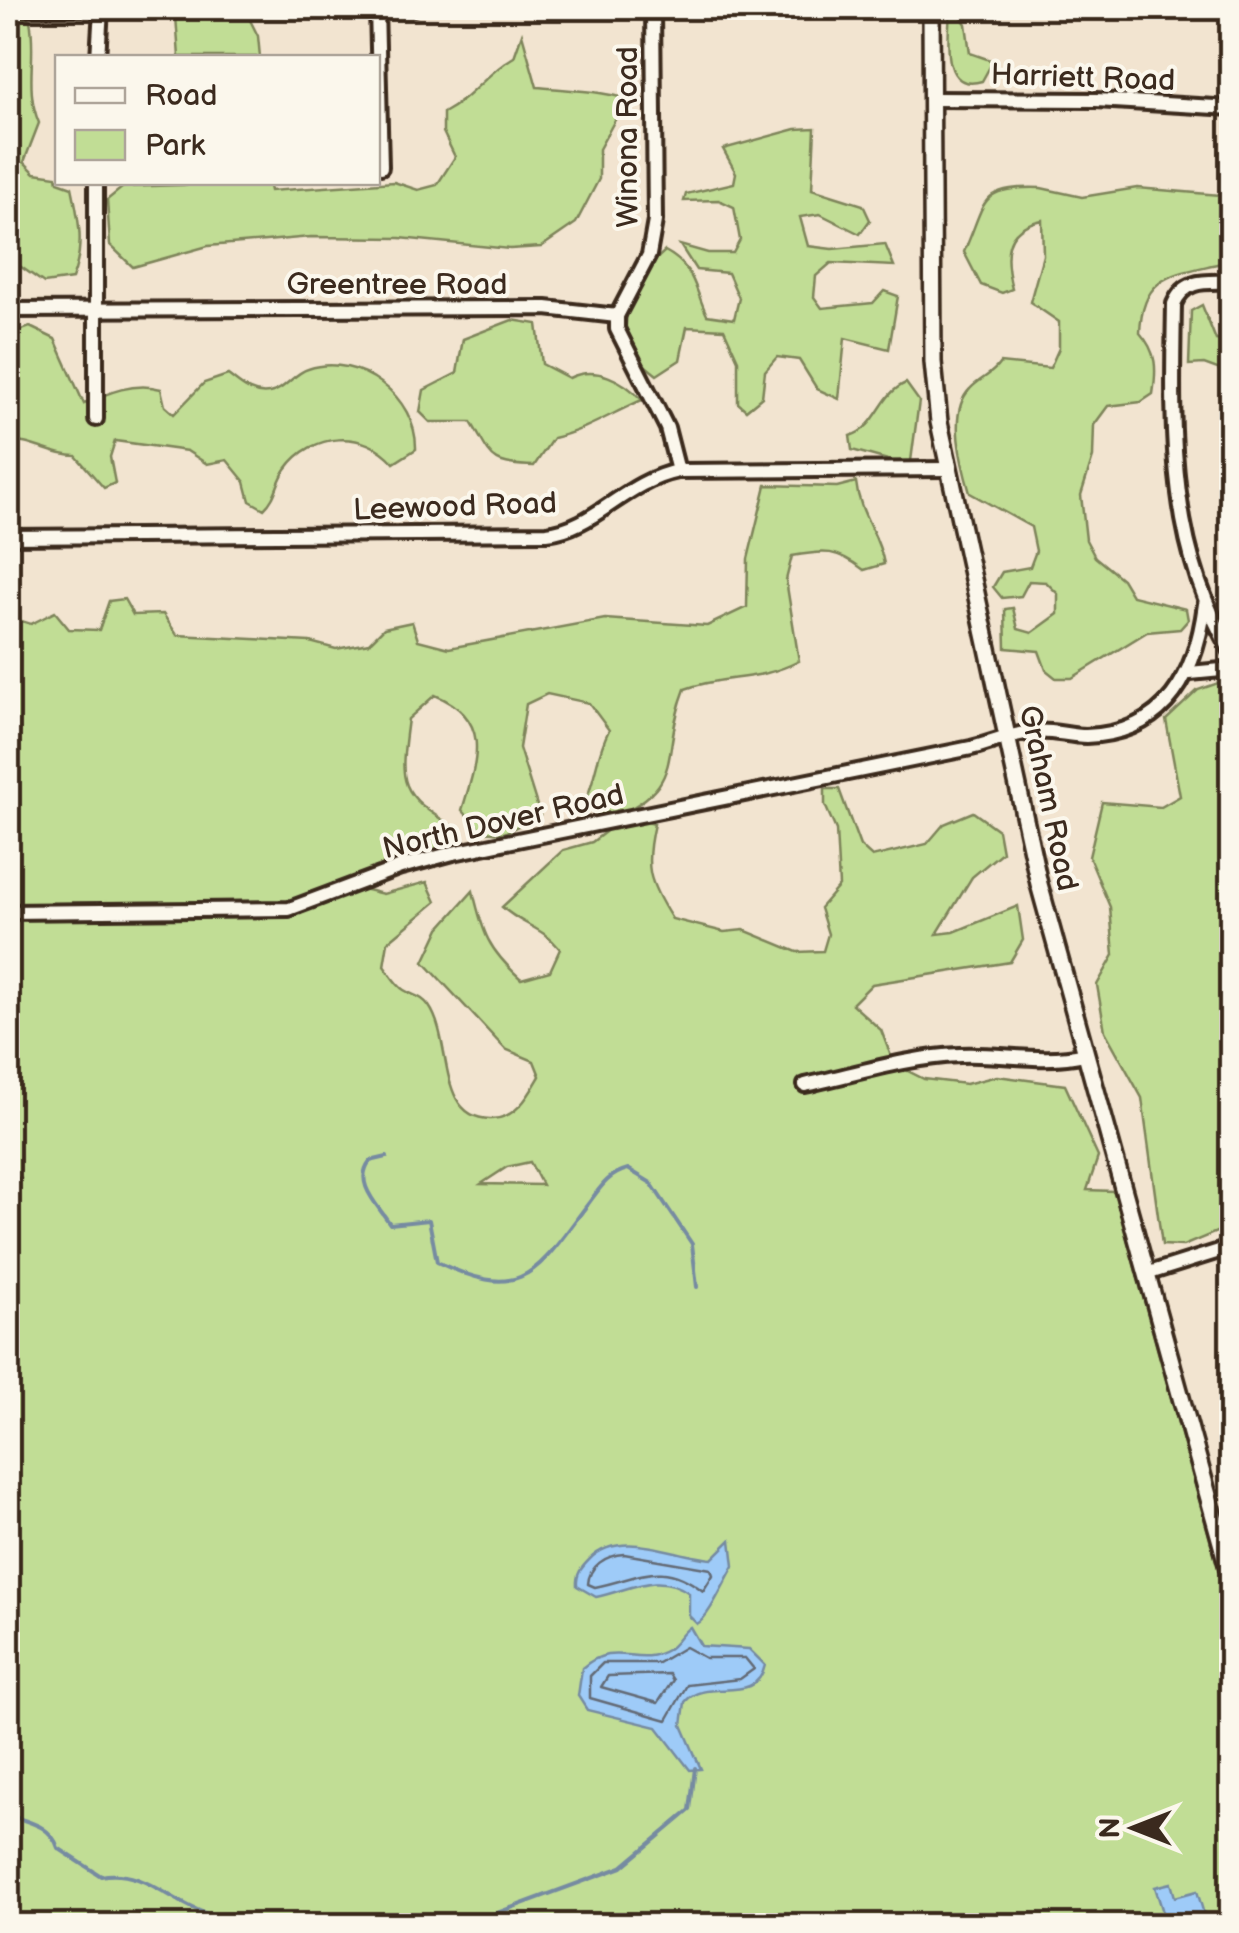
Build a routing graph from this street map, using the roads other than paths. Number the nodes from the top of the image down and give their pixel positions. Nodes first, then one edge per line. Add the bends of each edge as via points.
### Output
1 (8, 8) edge
2 (377, 8) edge
3 (414, 8) edge
4 (625, 8) edge
5 (652, 8) edge
6 (680, 8) edge
7 (842, 8) edge
8 (930, 8) edge
9 (101, 9) edge
10 (98, 55) edge
11 (378, 55) edge
12 (932, 99) junction
13 (1232, 108) edge
14 (96, 185) edge
15 (1232, 282) edge
16 (96, 308) junction
17 (8, 310) edge
18 (617, 316) junction
19 (96, 419) dead end
20 (948, 469) junction
21 (678, 471) junction
22 (8, 537) edge
23 (1205, 604) junction
24 (1232, 653) edge
25 (1232, 669) edge
26 (1190, 674) junction
27 (1008, 738) junction
28 (8, 912) edge
29 (1085, 1054) junction
30 (805, 1086) dead end
31 (1232, 1247) edge
32 (1146, 1274) junction
33 (1232, 1582) edge

1 - 9 street
2 - 3 street
2 - 9 street
2 - 11 street
4 - 5 street
5 - 6 street
5 - 18 street, Winona Road via 656,221 649,255
7 - 8 street
8 - 12 main road, Graham Road
9 - 10 street
12 - 13 street, Harriett Road
12 - 20 main road, Graham Road via 932,362
14 - 16 street
15 - 23 street via 1193,283 1174,304 1179,502
16 - 17 street, Greentree Road
16 - 18 street, Greentree Road via 546,308
16 - 19 street
18 - 21 street via 619,341 667,428
20 - 21 street, Leewood Road
20 - 27 main road, Graham Road
21 - 22 street, Leewood Road via 641,482 574,527 546,533
23 - 24 street
23 - 26 street
25 - 26 street
26 - 27 street, North Dover Road via 1158,708 1121,729
27 - 28 street, North Dover Road via 453,853 289,909
27 - 29 main road, Graham Road via 1038,884
29 - 30 street via 1042,1060 942,1056
29 - 32 main road, Graham Road
31 - 32 street
32 - 33 main road, Graham Road

